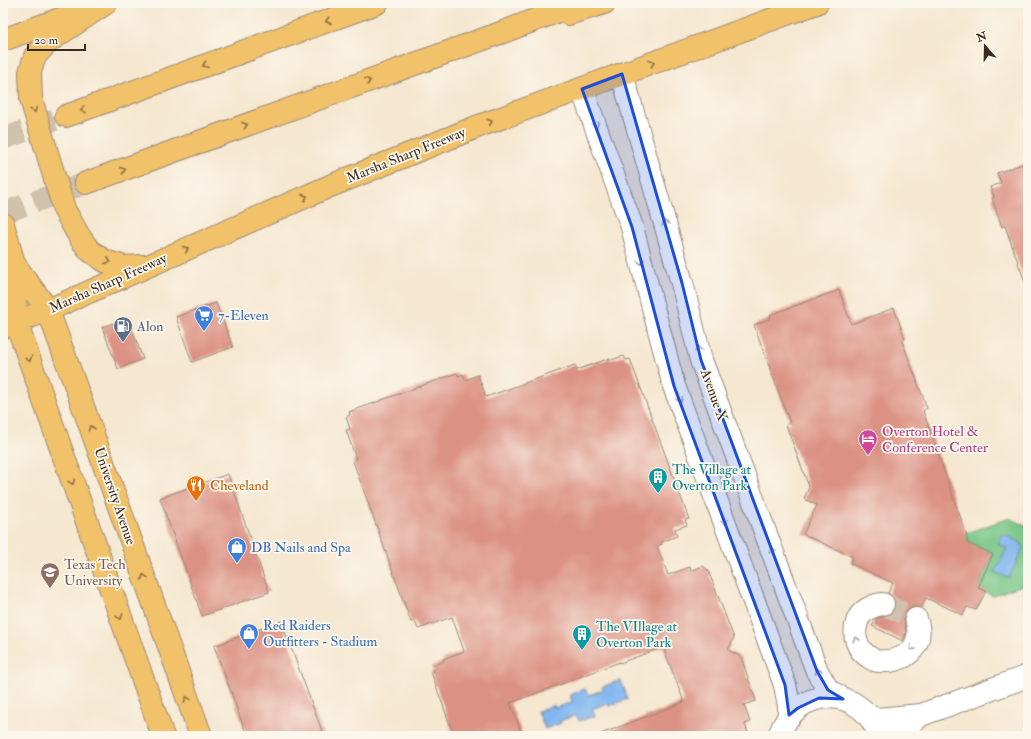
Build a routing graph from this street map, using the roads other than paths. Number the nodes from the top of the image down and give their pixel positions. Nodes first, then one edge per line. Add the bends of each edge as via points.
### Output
1 (105, 3) edge
2 (377, 3) edge
3 (580, 3) edge
4 (604, 3) edge
5 (817, 3) edge
6 (503, 32) junction
7 (3, 40) edge
8 (622, 74) junction
9 (582, 89) junction
10 (66, 116) tunnel mouth
11 (86, 183) tunnel mouth
12 (3, 224) edge
13 (14, 264) junction
14 (150, 265) junction
15 (48, 310) junction
16 (10, 324) edge
17 (883, 604) tunnel mouth
18 (916, 619) dead end
19 (1028, 676) edge
20 (843, 699) junction
21 (921, 715) junction
22 (789, 716) junction
23 (869, 716) junction
24 (163, 736) edge
25 (201, 736) edge
26 (778, 736) edge
27 (879, 736) edge
28 (894, 736) edge

1 - 7 main road
1 -> 14 main road via 49,42 35,56 30,72 31,99 64,208 89,250 105,261 124,267
2 -> 10 main road
3 - 6 main road
4 - 6 main road
8 -> 5 main road, Marsha Sharp Freeway
11 -> 6 main road
8 - 9 main road, Marsha Sharp Freeway
20 -> 8 street, Avenue X via 828,690 817,671 701,360 682,283
14 -> 9 main road, Marsha Sharp Freeway via 352,177 479,126
9 -> 22 street via 632,226 674,386 786,685
12 - 13 main road, University Avenue
13 - 15 main road, University Avenue
13 - 16 main road, University Avenue
14 - 15 main road, Marsha Sharp Freeway
15 - 16 main road, Marsha Sharp Freeway
25 -> 15 main road, University Avenue
16 -> 24 main road, University Avenue via 69,472
18 -> 17 street via 919,633 917,643 912,649 895,660 873,660 859,647 855,639 855,629 857,619 862,613 876,604
19 - 21 street
20 - 22 street via 819,698 808,702
20 - 23 street, Avenue X
21 - 23 street via 877,719
21 - 28 street
22 - 26 street
23 - 27 street

